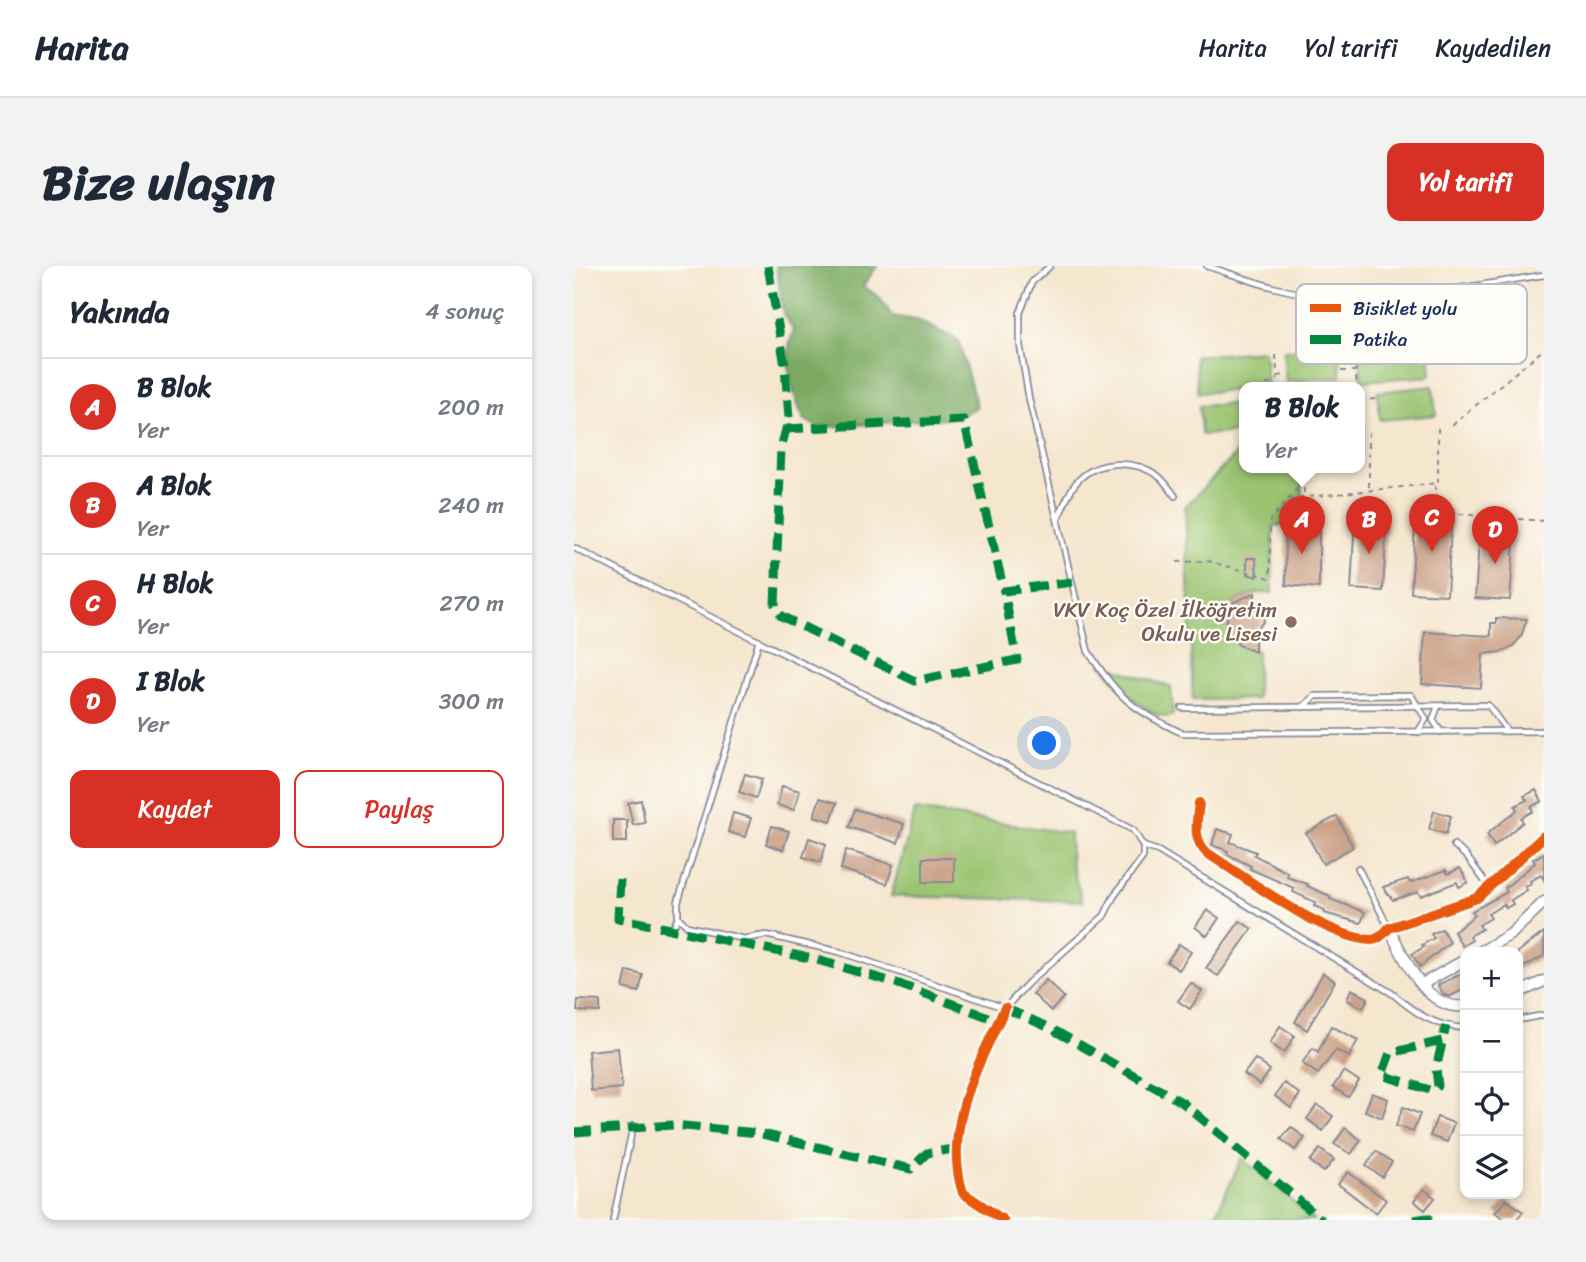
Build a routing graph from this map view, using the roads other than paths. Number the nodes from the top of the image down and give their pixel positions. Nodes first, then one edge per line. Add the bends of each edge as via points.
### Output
1 (1050, 266) edge
2 (1207, 266) edge
3 (1544, 275) edge
4 (1483, 284) edge
5 (1296, 291) edge
6 (1175, 496) dead end
7 (1057, 520) junction
8 (574, 548) edge
9 (759, 641) junction
10 (1420, 706) junction
11 (1438, 706) junction
12 (1303, 707) junction
13 (1182, 708) dead end
14 (1507, 731) junction
15 (1544, 731) edge
16 (1418, 732) junction
17 (1441, 732) junction
18 (1199, 803) dead end
19 (1544, 836) edge
20 (1454, 845) dead end
21 (1143, 846) junction
22 (1358, 868) dead end
23 (1489, 888) junction
24 (1544, 902) edge
25 (678, 917) junction
26 (1389, 928) junction
27 (673, 930) dead end
28 (1489, 947) edge
29 (1460, 963) edge
30 (1544, 981) edge
31 (1422, 984) junction
32 (1523, 991) edge
33 (1460, 1006) edge
34 (1005, 1008) junction
35 (1544, 1015) edge
36 (1523, 1019) edge
37 (1460, 1028) edge
38 (633, 1126) dead end
39 (988, 1215) edge
40 (613, 1220) edge
41 (1003, 1220) edge

1 - 7 lane via 1032,282 1020,313 1020,345
2 - 5 lane
3 - 4 lane
6 - 7 lane via 1159,476 1140,466 1108,465 1076,484
7 - 16 lane via 1088,651 1110,686 1142,714 1182,733
8 - 9 lane
9 - 21 lane via 1133,830
9 - 25 lane via 699,829
10 - 11 lane
10 - 12 lane
10 - 12 lane via 1410,695 1315,696
10 - 16 lane via 1426,719
11 - 14 lane via 1488,705
11 - 17 lane via 1433,720
12 - 13 lane
14 - 15 lane
14 - 17 lane
16 - 17 lane
18 - 26 street via 1197,839 1207,853 1306,915 1343,932 1375,940
19 - 23 street
20 - 23 lane
21 - 34 lane via 1143,856 1104,916
21 - 37 lane via 1382,987 1416,1015
22 - 26 lane
23 - 26 street via 1471,902
24 - 28 street via 1511,934
25 - 27 lane
25 - 34 lane via 687,926 744,939 766,935 840,952
26 - 31 street
29 - 31 street
30 - 32 street
31 - 33 street via 1444,1004
34 - 39 street via 965,1098 954,1149 963,1193
35 - 36 lane
38 - 40 lane
39 - 41 street

